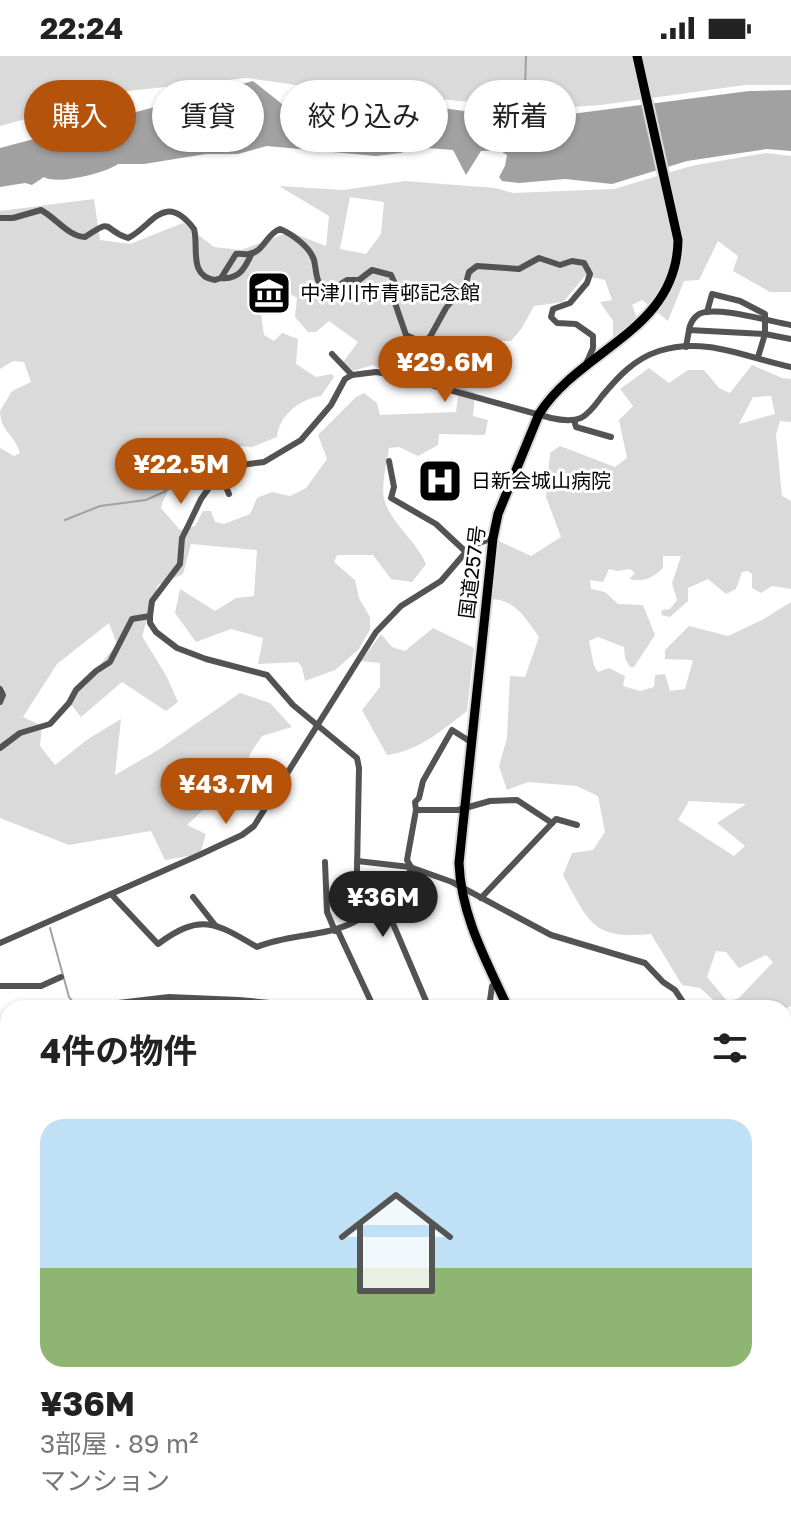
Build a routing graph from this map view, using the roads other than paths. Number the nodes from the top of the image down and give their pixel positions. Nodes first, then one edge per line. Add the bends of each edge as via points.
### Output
1 (637, 56) edge
2 (0, 218) edge
3 (252, 253) junction
4 (221, 278) junction
5 (707, 312) junction
6 (766, 321) junction
7 (791, 325) edge
8 (689, 330) junction
9 (765, 334) junction
10 (791, 339) edge
11 (601, 342) junction
12 (686, 347) junction
13 (332, 354) dead end
14 (758, 357) junction
15 (586, 366) junction
16 (791, 367) edge
17 (352, 375) junction
18 (539, 414) junction
19 (574, 420) junction
20 (611, 437) dead end
21 (389, 461) dead end
22 (220, 473) junction
23 (229, 494) dead end
24 (493, 538) junction
25 (466, 552) junction
26 (150, 616) junction
27 (0, 689) edge
28 (0, 702) edge
29 (316, 725) junction
30 (471, 742) junction
31 (0, 748) edge
32 (464, 808) junction
33 (416, 810) junction
34 (552, 823) junction
35 (577, 825) dead end
36 (357, 861) junction
37 (325, 862) dead end
38 (411, 867) junction
39 (460, 887) junction
40 (111, 894) junction
41 (193, 897) dead end
42 (481, 898) junction
43 (215, 925) junction
44 (336, 931) junction
45 (0, 943) edge
46 (61, 977) dead end
47 (497, 983) junction
48 (0, 986) edge
49 (137, 1000) edge
50 (230, 1000) edge
51 (370, 1000) edge
52 (426, 1000) edge
53 (490, 1000) edge
54 (504, 1000) edge
55 (682, 1000) edge

1 - 11 highway, 国道257号 via 678,240 675,270 651,312
2 - 4 street via 41,210 76,237 106,225 128,238 157,214 173,213 194,230 201,273 209,280
3 - 4 street via 237,276
3 - 4 street via 236,254
3 - 11 street via 280,229 313,258 326,291 372,270 387,273 395,284 395,303 406,335 421,342 430,337 477,266 519,269 539,258 560,265 584,263 590,274 587,283 570,303 553,309 551,317 557,323 576,324
5 - 6 street
5 - 6 street via 712,294 740,301 765,314
5 - 8 street via 697,315
6 - 7 street
6 - 9 street
8 - 9 street
8 - 12 street
9 - 10 street
9 - 14 street
11 - 15 highway, 国道257号
11 - 15 street
12 - 14 street
12 - 19 street via 659,351 634,363
13 - 17 street
14 - 16 street
15 - 18 highway, 国道257号
17 - 18 street via 395,375
17 - 22 street via 301,440 264,462
18 - 19 street
18 - 24 highway, 国道257号
19 - 20 street via 576,427
21 - 25 street via 391,498 436,524
22 - 23 street
22 - 26 street via 182,538 180,564 152,601
24 - 25 street
24 - 30 highway, 国道257号
25 - 29 street via 441,581 391,614
26 - 29 street via 156,632 177,648 267,675
26 - 31 street via 132,619 110,662 76,690 50,724 20,733
27 - 28 street
29 - 36 street via 359,762
29 - 40 street via 254,826
30 - 32 highway, 国道257号
30 - 33 street via 452,730 423,781
32 - 33 street
32 - 34 street via 517,800
32 - 39 highway, 国道257号
33 - 38 street via 407,860
34 - 35 street via 556,819
34 - 42 street
36 - 38 street
36 - 44 street via 356,921
37 - 44 street via 327,912
38 - 39 street
38 - 52 street via 398,912 391,919
39 - 42 street
39 - 47 highway, 国道257号 via 468,920
40 - 43 street via 158,944 187,926
40 - 45 street
41 - 43 street
42 - 55 street via 551,935 645,963
43 - 44 street via 257,947
44 - 51 street
46 - 48 street via 41,986
47 - 53 street
47 - 54 highway, 国道257号
49 - 50 street

